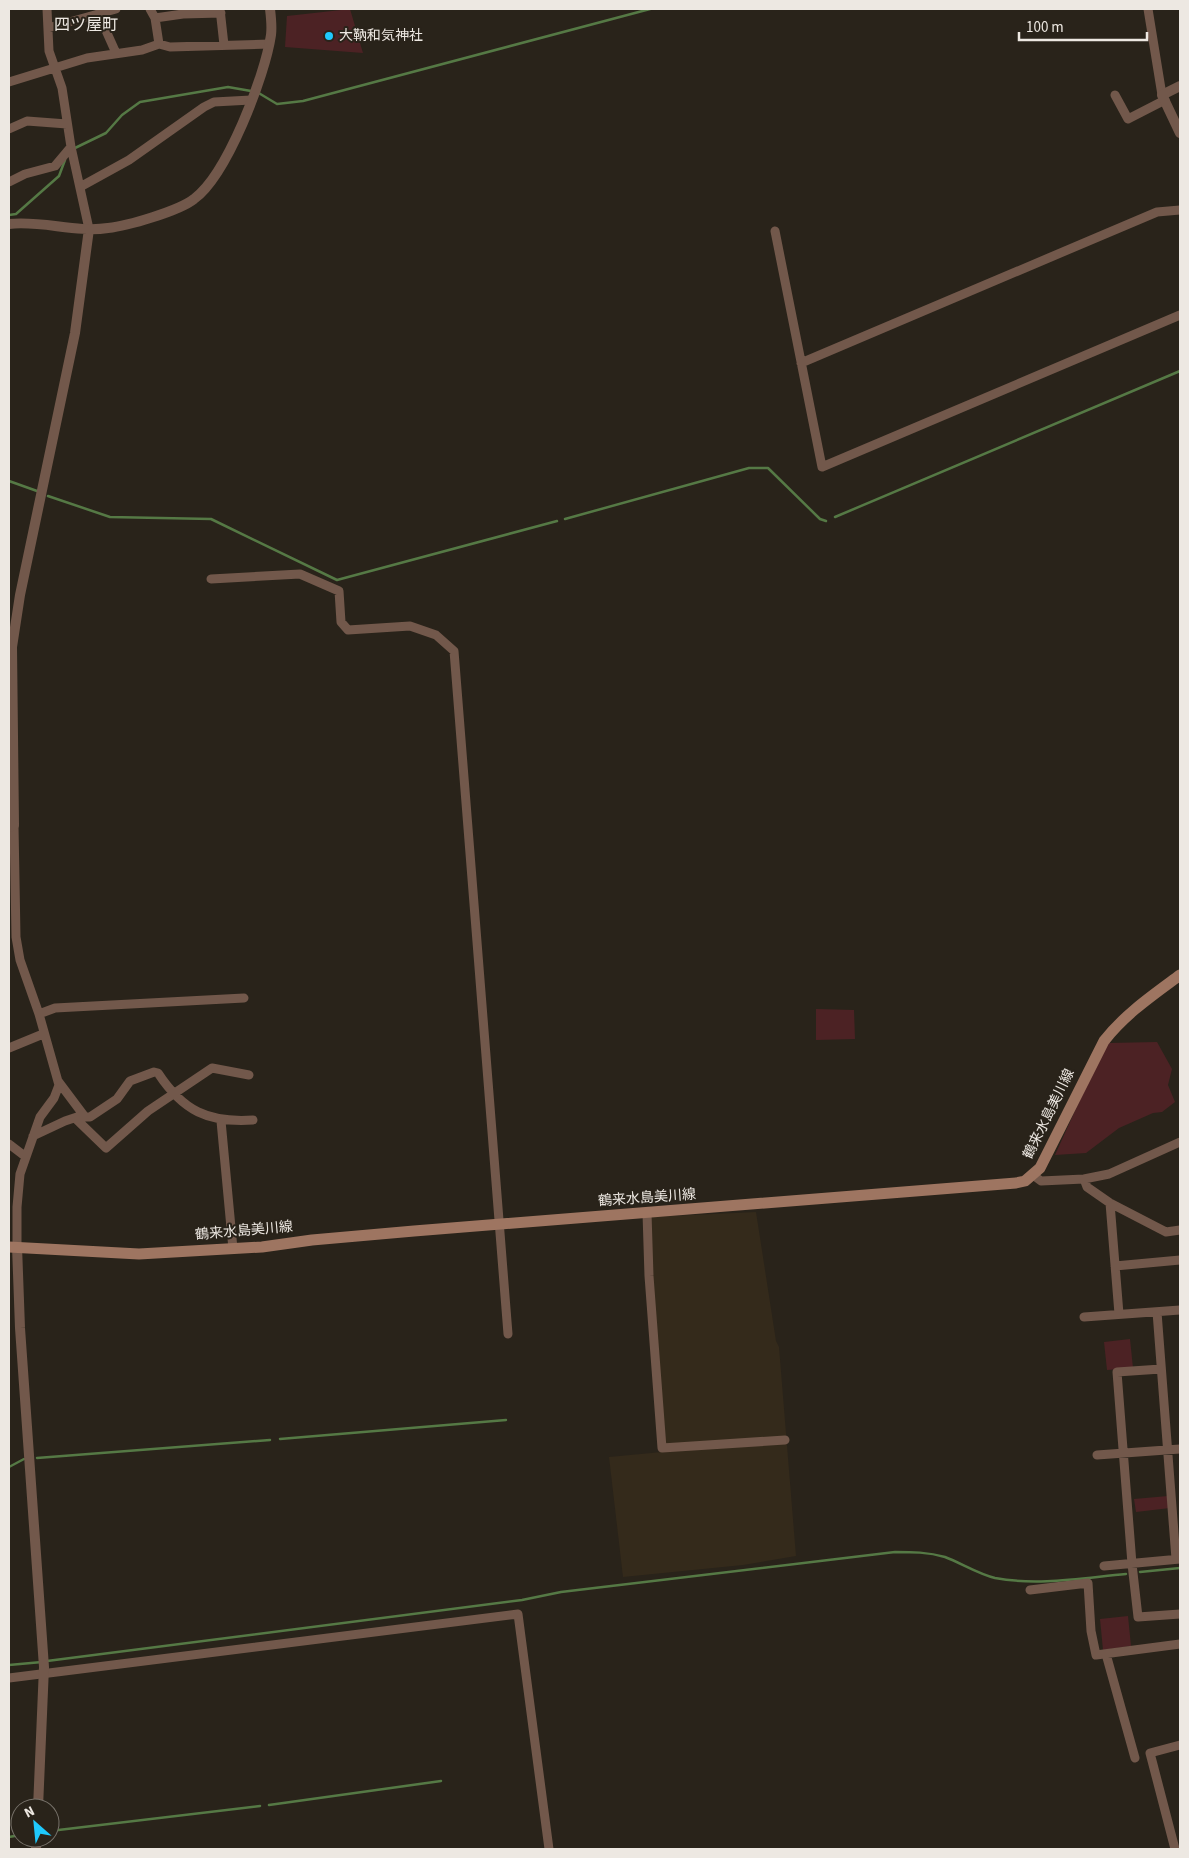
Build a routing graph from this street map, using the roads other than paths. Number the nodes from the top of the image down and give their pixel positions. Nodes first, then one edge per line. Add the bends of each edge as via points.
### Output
1 (47, 9) edge
2 (116, 9) edge
3 (150, 9) edge
4 (270, 9) edge
5 (1148, 9) edge
6 (221, 11) edge
7 (100, 15) junction
8 (155, 18) junction
9 (48, 28) junction
10 (159, 44) junction
11 (269, 44) junction
12 (224, 45) junction
13 (116, 53) junction
14 (56, 67) junction
15 (9, 82) edge
16 (1180, 86) edge
17 (1115, 95) dead end
18 (1164, 98) junction
19 (251, 100) junction
20 (67, 124) junction
21 (9, 130) edge
22 (1180, 133) edge
23 (71, 147) junction
24 (9, 182) edge
25 (80, 187) junction
26 (1180, 210) edge
27 (9, 224) edge
28 (89, 229) junction
29 (775, 232) dead end
30 (1180, 315) edge
31 (801, 363) junction
32 (211, 579) dead end
33 (11, 826) edge
34 (12, 939) edge
35 (1180, 975) edge
36 (244, 998) dead end
37 (39, 1014) junction
38 (43, 1034) junction
39 (9, 1048) edge
40 (250, 1075) dead end
41 (58, 1081) junction
42 (172, 1093) junction
43 (85, 1117) junction
44 (75, 1118) junction
45 (253, 1120) dead end
46 (221, 1121) junction
47 (33, 1136) junction
48 (1180, 1142) edge
49 (9, 1144) edge
50 (26, 1158) junction
51 (1033, 1175) junction
52 (1084, 1179) junction
53 (1110, 1203) junction
54 (647, 1213) junction
55 (500, 1224) junction
56 (1180, 1230) edge
57 (13, 1247) edge
58 (232, 1249) junction
59 (1180, 1260) edge
60 (1115, 1266) junction
61 (1180, 1310) edge
62 (1157, 1312) junction
63 (1119, 1314) junction
64 (1084, 1317) dead end
65 (508, 1334) dead end
66 (1161, 1369) junction
67 (785, 1440) dead end
68 (1180, 1450) edge
69 (1168, 1451) junction
70 (1124, 1452) junction
71 (1097, 1455) dead end
72 (1178, 1559) edge
73 (1132, 1564) junction
74 (1104, 1566) dead end
75 (1030, 1590) dead end
76 (1180, 1614) edge
77 (1180, 1644) edge
78 (1106, 1654) junction
79 (44, 1667) junction
80 (9, 1678) edge
81 (1180, 1745) edge
82 (1135, 1758) dead end
83 (38, 1798) edge
84 (549, 1849) edge
85 (1175, 1849) edge

1 - 9 street
2 - 7 street
3 - 8 street
4 - 11 street
5 - 18 street
6 - 8 street
6 - 12 street
7 - 9 street
7 - 13 street
8 - 10 street
9 - 14 street via 50,51
10 - 12 street via 170,47
10 - 13 street
11 - 12 street
11 - 19 street
13 - 14 street
14 - 15 street
14 - 20 street
16 - 18 street
17 - 18 street via 1128,119
18 - 22 street
19 - 25 street via 214,102 204,107 129,160
19 - 28 street via 224,163 194,200 160,214 108,228
20 - 21 street via 26,120
20 - 23 street
23 - 24 street via 54,166
23 - 25 street
25 - 28 street
26 - 31 street via 1157,212
27 - 28 street via 27,222
28 - 33 street via 75,333 12,647
29 - 31 street
30 - 31 street via 822,466
32 - 55 street via 300,574 339,591 341,622 348,630 410,626 436,635 454,651
33 - 34 street
34 - 37 street
35 - 51 main road, 鶴来水島美川線 via 1115,1026 1086,1073 1040,1168
36 - 37 street via 55,1008
37 - 38 street
38 - 39 street
38 - 41 street
40 - 42 street via 212,1068
41 - 43 street
41 - 47 street via 54,1098 40,1117
42 - 43 street via 158,1073 142,1075 130,1081 117,1099
42 - 44 street via 106,1148
42 - 46 street via 208,1118
43 - 44 street
44 - 47 street
45 - 46 street
46 - 58 street
47 - 50 street
48 - 52 street via 1109,1174
49 - 50 street
50 - 57 street via 20,1174
51 - 52 street via 1041,1181
51 - 54 main road, 鶴来水島美川線 via 1025,1181 996,1185
52 - 53 street via 1087,1187
53 - 56 street via 1166,1232
53 - 60 street
54 - 55 main road, 鶴来水島美川線
54 - 67 street via 662,1448
55 - 58 main road, 鶴来水島美川線
55 - 65 street
57 - 58 main road, 鶴来水島美川線 via 139,1254
57 - 79 street
59 - 60 street
60 - 63 street
61 - 62 street
62 - 63 street
62 - 66 street
63 - 64 street
66 - 69 street
66 - 70 street via 1118,1372
68 - 69 street
69 - 70 street
69 - 72 street
70 - 71 street
70 - 73 street
72 - 73 street
73 - 74 street
73 - 76 street via 1138,1618
75 - 78 street via 1088,1583 1096,1655
77 - 78 street
78 - 82 street
79 - 80 street
79 - 83 street
79 - 84 street via 518,1614
81 - 85 street via 1150,1754

